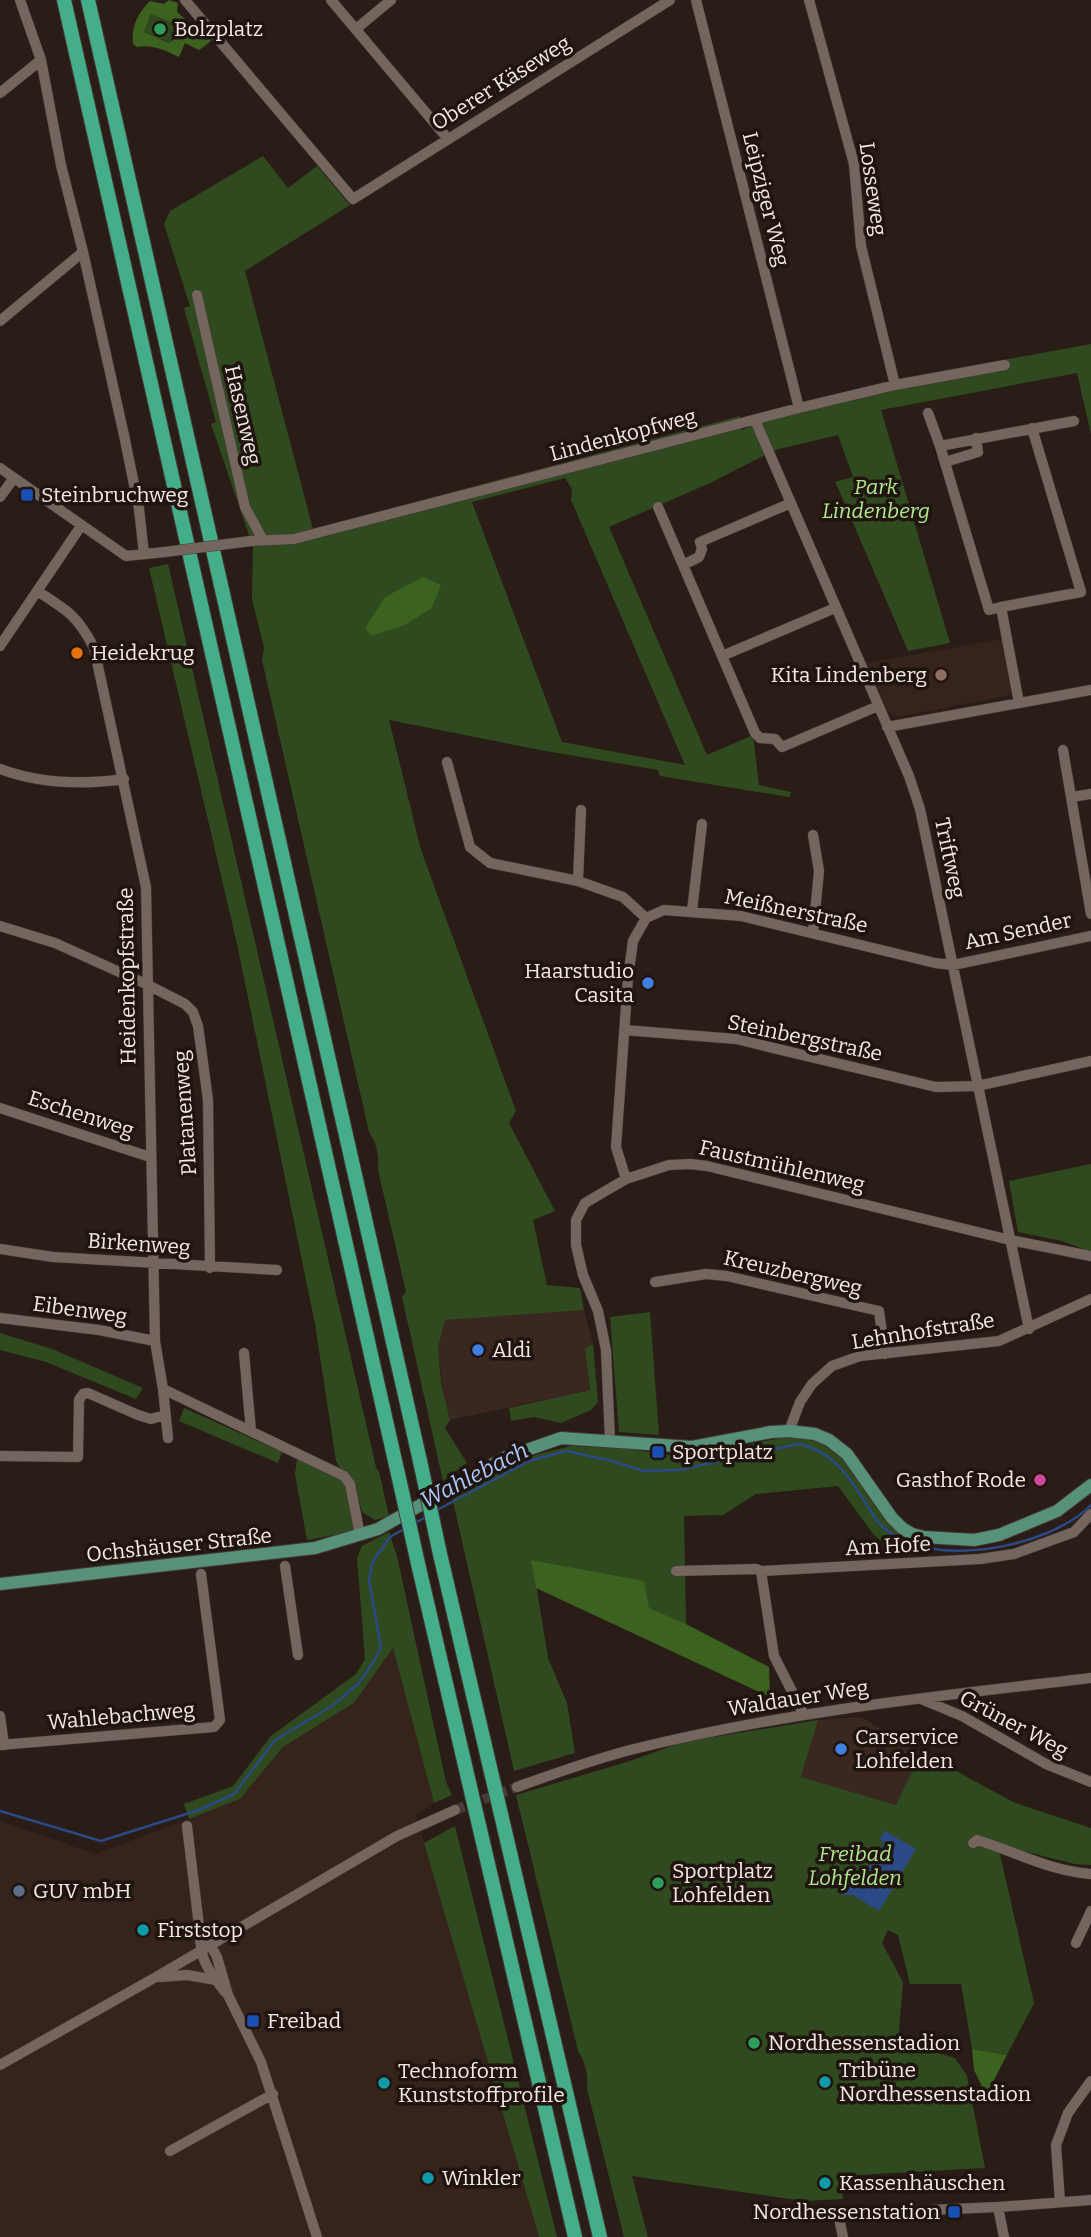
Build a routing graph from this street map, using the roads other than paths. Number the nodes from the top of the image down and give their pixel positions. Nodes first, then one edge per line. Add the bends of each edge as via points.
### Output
1 (20, 0) edge
2 (64, 0) edge
3 (88, 0) edge
4 (185, 0) edge
5 (331, 0) edge
6 (391, 0) edge
7 (670, 0) edge
8 (696, 0) edge
9 (809, 0) edge
10 (356, 29) junction
11 (41, 60) junction
12 (0, 93) edge
13 (448, 139) junction
14 (83, 252) junction
15 (197, 295) dead end
16 (0, 321) edge
17 (1005, 365) dead end
18 (895, 385) junction
19 (799, 408) junction
20 (928, 413) dead end
21 (755, 420) junction
22 (1074, 421) dead end
23 (1032, 428) junction
24 (976, 438) junction
25 (940, 446) junction
26 (944, 462) junction
27 (0, 468) edge
28 (13, 478) junction
29 (0, 497) edge
30 (791, 503) junction
31 (658, 507) dead end
32 (81, 526) junction
33 (263, 540) junction
34 (144, 554) junction
35 (683, 565) junction
36 (1086, 591) edge
37 (37, 592) junction
38 (1001, 607) junction
39 (835, 608) junction
40 (0, 646) edge
41 (722, 656) junction
42 (1091, 690) edge
43 (1019, 703) junction
44 (878, 706) junction
45 (887, 727) junction
46 (1063, 750) dead end
47 (447, 762) dead end
48 (0, 769) edge
49 (124, 779) junction
50 (1091, 794) edge
51 (1072, 797) junction
52 (582, 810) dead end
53 (702, 824) dead end
54 (813, 835) dead end
55 (578, 881) junction
56 (692, 911) junction
57 (1091, 914) edge
58 (646, 918) junction
59 (0, 926) edge
60 (813, 933) junction
61 (1091, 936) edge
62 (953, 965) junction
63 (146, 984) junction
64 (624, 1030) junction
65 (1091, 1061) edge
66 (977, 1086) junction
67 (0, 1108) edge
68 (150, 1157) junction
69 (626, 1179) junction
70 (1010, 1240) junction
71 (0, 1249) edge
72 (1091, 1256) edge
73 (153, 1264) junction
74 (210, 1268) junction
75 (276, 1270) dead end
76 (655, 1282) dead end
77 (1091, 1299) edge
78 (0, 1318) edge
79 (1029, 1329) junction
80 (155, 1341) junction
81 (244, 1353) dead end
82 (885, 1353) junction
83 (163, 1390) junction
84 (165, 1415) junction
85 (251, 1431) junction
86 (789, 1431) junction
87 (168, 1438) dead end
88 (610, 1440) junction
89 (0, 1456) edge
90 (1091, 1485) edge
91 (1091, 1514) edge
92 (360, 1535) junction
93 (285, 1566) dead end
94 (676, 1571) dead end
95 (761, 1571) junction
96 (201, 1574) dead end
97 (0, 1584) edge
98 (298, 1655) dead end
99 (1091, 1678) edge
100 (920, 1699) junction
101 (804, 1715) junction
102 (0, 1716) edge
103 (2, 1745) edge
104 (1091, 1782) edge
105 (517, 1787) tunnel mouth
106 (455, 1810) tunnel mouth
107 (187, 1826) dead end
108 (973, 1843) dead end
109 (1091, 1874) edge
110 (1091, 1911) edge
111 (200, 1934) junction
112 (1076, 1943) dead end
113 (210, 1944) junction
114 (200, 1951) junction
115 (156, 1977) junction
116 (216, 1980) junction
117 (228, 1995) junction
118 (0, 2065) edge
119 (1091, 2081) edge
120 (273, 2094) junction
121 (170, 2151) dead end
122 (1091, 2200) edge
123 (1060, 2202) junction
124 (998, 2207) junction
125 (317, 2237) edge
126 (575, 2237) edge
127 (600, 2237) edge
128 (843, 2237) edge
129 (1004, 2237) edge

1 - 11 street
2 - 126 highway, bridge
3 - 127 highway, bridge via 440,1554
4 - 13 street, Oberer Käseweg via 353,199
5 - 10 street
6 - 10 street
7 - 13 street, Oberer Käseweg
8 - 19 street, Leipziger Weg
9 - 18 street, Losseweg via 854,164 861,246
10 - 13 street
11 - 12 street
11 - 14 street
14 - 16 street
14 - 34 street via 139,509
15 - 33 street, Hasenweg via 245,506
17 - 18 street, Lindenkopfweg
18 - 19 street, Lindenkopfweg
19 - 21 street, Lindenkopfweg
20 - 25 street
21 - 30 street, Triftweg
21 - 33 street, Lindenkopfweg via 294,539
22 - 23 street
23 - 24 street
23 - 36 street
24 - 25 street
24 - 26 street via 978,452
25 - 26 street
26 - 38 street via 989,610
27 - 28 street
28 - 29 street
28 - 32 street
30 - 35 street via 700,542 699,557
30 - 39 street, Triftweg
31 - 35 street
32 - 34 street via 126,556
32 - 37 street
33 - 34 street, Lindenkopfweg, bridge
35 - 41 street
36 - 38 street
37 - 40 street
37 - 49 street, Heidenkopfstraße via 71,612 94,648
38 - 43 street
39 - 41 street
39 - 44 street, Triftweg
41 - 44 street via 757,736 775,739 782,747
42 - 43 street
43 - 45 street
44 - 45 street, Triftweg
45 - 62 street, Triftweg via 920,809
46 - 51 street
47 - 55 street via 470,847 482,859
48 - 49 street via 66,783
49 - 63 street, Heidenkopfstraße via 146,887
50 - 51 street
51 - 57 street
52 - 55 street
53 - 56 street
54 - 60 street via 819,870
55 - 58 street via 624,897
56 - 58 street, Meißnerstraße via 664,910
56 - 60 street, Meißnerstraße via 741,916
58 - 64 street via 633,941
59 - 63 street via 55,943
60 - 62 street, Meißnerstraße
61 - 62 street, Am Sender
62 - 66 street, Triftweg
63 - 68 street, Heidenkopfstraße
63 - 74 street, Platanenweg via 185,1004 198,1026 208,1100
64 - 66 street, Steinbergstraße via 736,1039 936,1087
64 - 69 street via 616,1147
65 - 66 street, Steinbergstraße
66 - 70 street, Triftweg
67 - 68 street, Eschenweg
68 - 73 street, Heidenkopfstraße
69 - 70 street, Faustmühlenweg via 669,1165 707,1166
69 - 88 street, Faustmühlenweg via 585,1203 576,1220 576,1245 606,1350
70 - 72 street, Faustmühlenweg
70 - 79 street, Triftweg
71 - 73 street, Birkenweg
73 - 74 street, Birkenweg
73 - 80 street, Heidenkopfstraße
74 - 75 street, Birkenweg
76 - 82 street, Kreuzbergweg via 706,1274 727,1276 879,1311
77 - 79 street, Lehnhofstraße
78 - 80 street, Eibenweg
79 - 82 street, Lehnhofstraße via 999,1341
80 - 83 street, Heidenkopfstraße
81 - 85 street
82 - 86 street, Lehnhofstraße via 832,1366 800,1402
83 - 84 street, Heidenkopfstraße
83 - 85 street
84 - 87 street, Heidenkopfstraße
84 - 89 street via 151,1419 83,1394 79,1400 78,1457
85 - 92 street via 344,1476 351,1484
86 - 88 main road, Ochshäuser Straße via 692,1447
86 - 90 main road via 815,1434 840,1448 892,1518 924,1537 974,1540 999,1535 1057,1511
88 - 92 main road, Ochshäuser Straße via 561,1438 533,1446
91 - 95 street, Am Hofe via 1073,1532 1014,1554
92 - 97 main road, Ochshäuser Straße via 315,1548
93 - 98 street
94 - 95 street, Am Hofe
95 - 101 street via 774,1656
96 - 103 street, Wahlebachweg via 220,1720 214,1727
99 - 100 street, Waldauer Weg
100 - 101 street, Waldauer Weg
100 - 104 street, Grüner Weg via 962,1716 1063,1773
101 - 105 street, Waldauer Weg via 631,1749
102 - 103 street
106 - 113 street via 397,1836
107 - 111 street
108 - 109 street via 995,1845 1065,1872
110 - 112 street
111 - 113 street
111 - 114 street
113 - 114 street
113 - 117 street
114 - 115 street
114 - 116 street
115 - 116 street via 187,1975
115 - 118 street
116 - 117 street
117 - 120 street
119 - 123 street via 1068,2113 1056,2145
120 - 121 street
120 - 125 street
122 - 123 street
123 - 124 street
124 - 128 street via 838,2214
124 - 129 street

